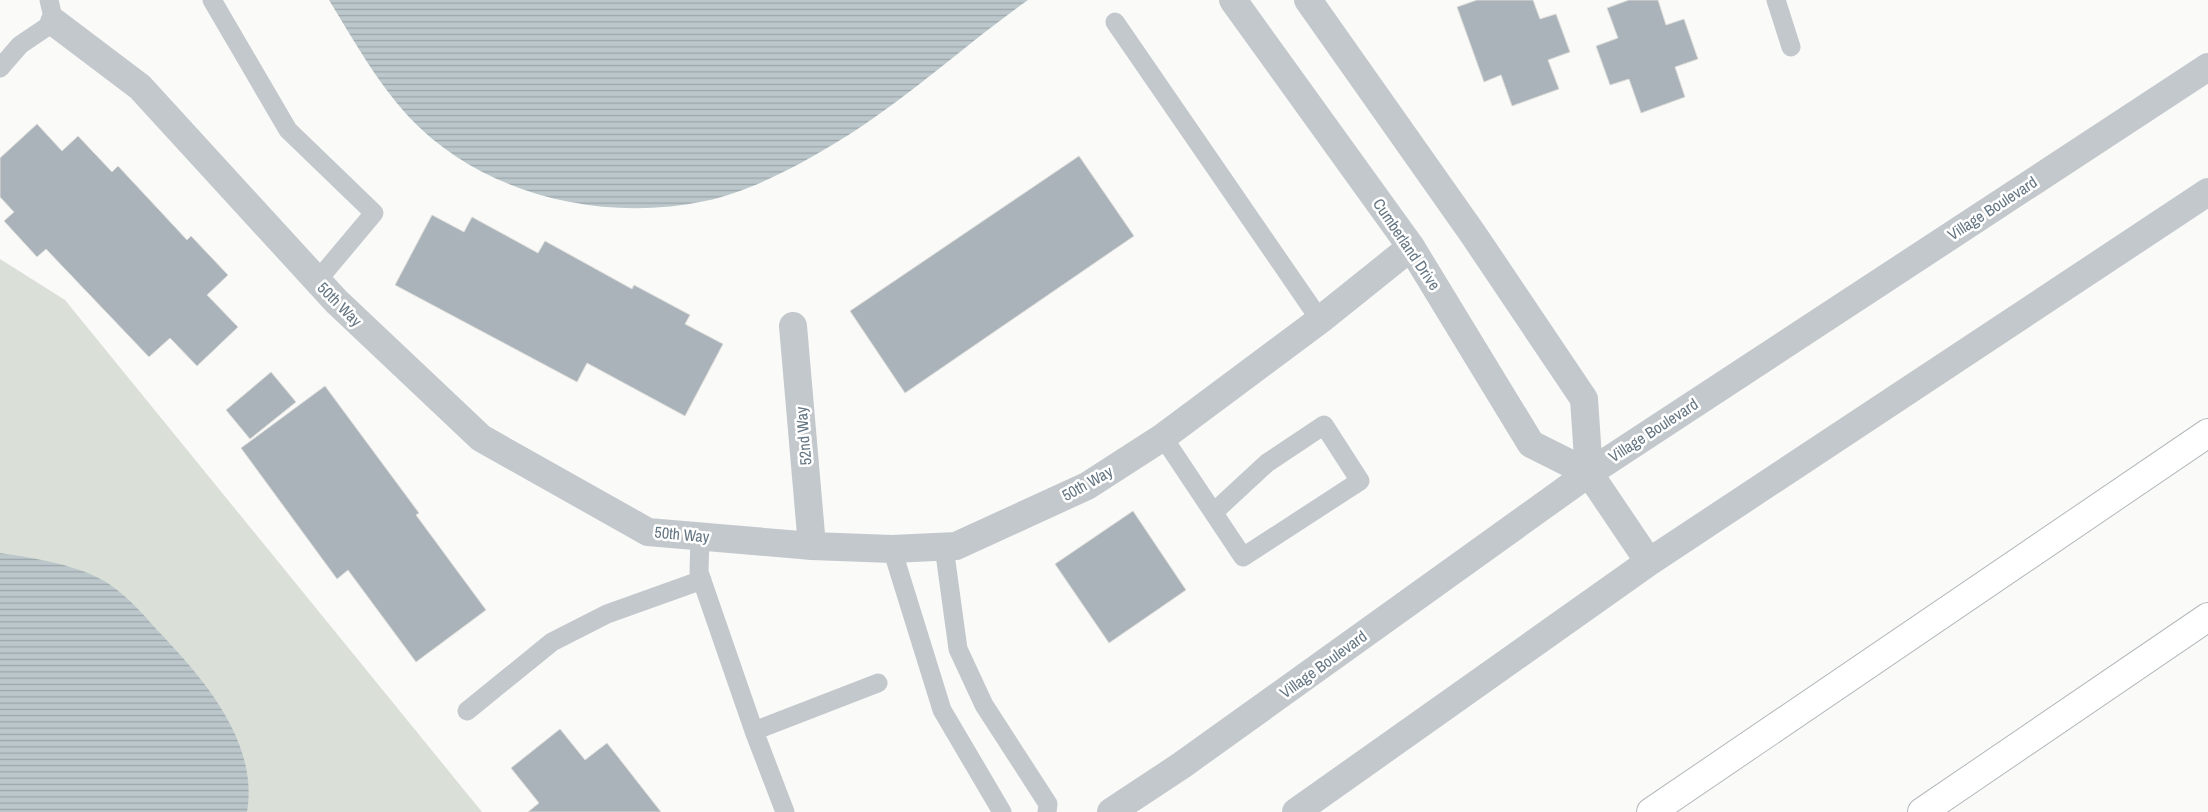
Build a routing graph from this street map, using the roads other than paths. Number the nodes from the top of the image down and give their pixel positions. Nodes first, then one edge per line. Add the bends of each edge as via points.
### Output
1 (212, 0) edge
2 (1233, 0) edge
3 (1308, 0) edge
4 (1776, 0) edge
5 (52, 11) edge
6 (1115, 22) dead end
7 (1791, 47) dead end
8 (2208, 67) edge
9 (0, 68) edge
10 (2208, 192) edge
11 (1411, 247) junction
12 (317, 280) junction
13 (1320, 320) junction
14 (793, 326) dead end
15 (2208, 433) edge
16 (1163, 437) junction
17 (1589, 473) junction
18 (1214, 512) junction
19 (700, 536) junction
20 (812, 546) junction
21 (944, 547) junction
22 (892, 549) junction
23 (1649, 562) junction
24 (702, 580) junction
25 (2208, 618) edge
26 (878, 683) dead end
27 (467, 711) dead end
28 (754, 730) junction
29 (785, 812) edge
30 (1002, 812) edge
31 (1047, 812) edge
32 (1111, 812) edge
33 (1296, 812) edge
34 (1650, 812) edge
35 (1922, 812) edge

1 - 12 lane via 288,130 374,214
2 - 11 street, Cumberland Drive
3 - 17 street via 1473,234 1584,399
4 - 7 lane
5 - 9 lane
5 - 12 street, 50th Way via 140,87
6 - 13 lane
8 - 17 street, Village Boulevard
10 - 23 street
11 - 13 street, 50th Way
11 - 17 street, Cumberland Drive via 1531,444
12 - 19 street, 50th Way via 481,438 648,532
13 - 16 street, 50th Way
14 - 20 street, 52nd Way
15 - 34 highway
16 - 18 lane
16 - 21 street, 50th Way via 1087,486 956,546
17 - 23 street, Cumberland Drive
17 - 32 street, Village Boulevard via 1182,766
18 - 18 lane via 1243,557 1360,481 1324,425 1267,463
19 - 20 street, 50th Way
19 - 24 lane via 699,572
20 - 22 street, 50th Way
21 - 22 street, 50th Way
21 - 31 lane via 958,649 984,705 1048,804
22 - 30 lane via 942,710
23 - 33 street
24 - 27 lane via 607,614 552,642
24 - 28 lane
25 - 35 highway
26 - 28 lane
28 - 29 lane

